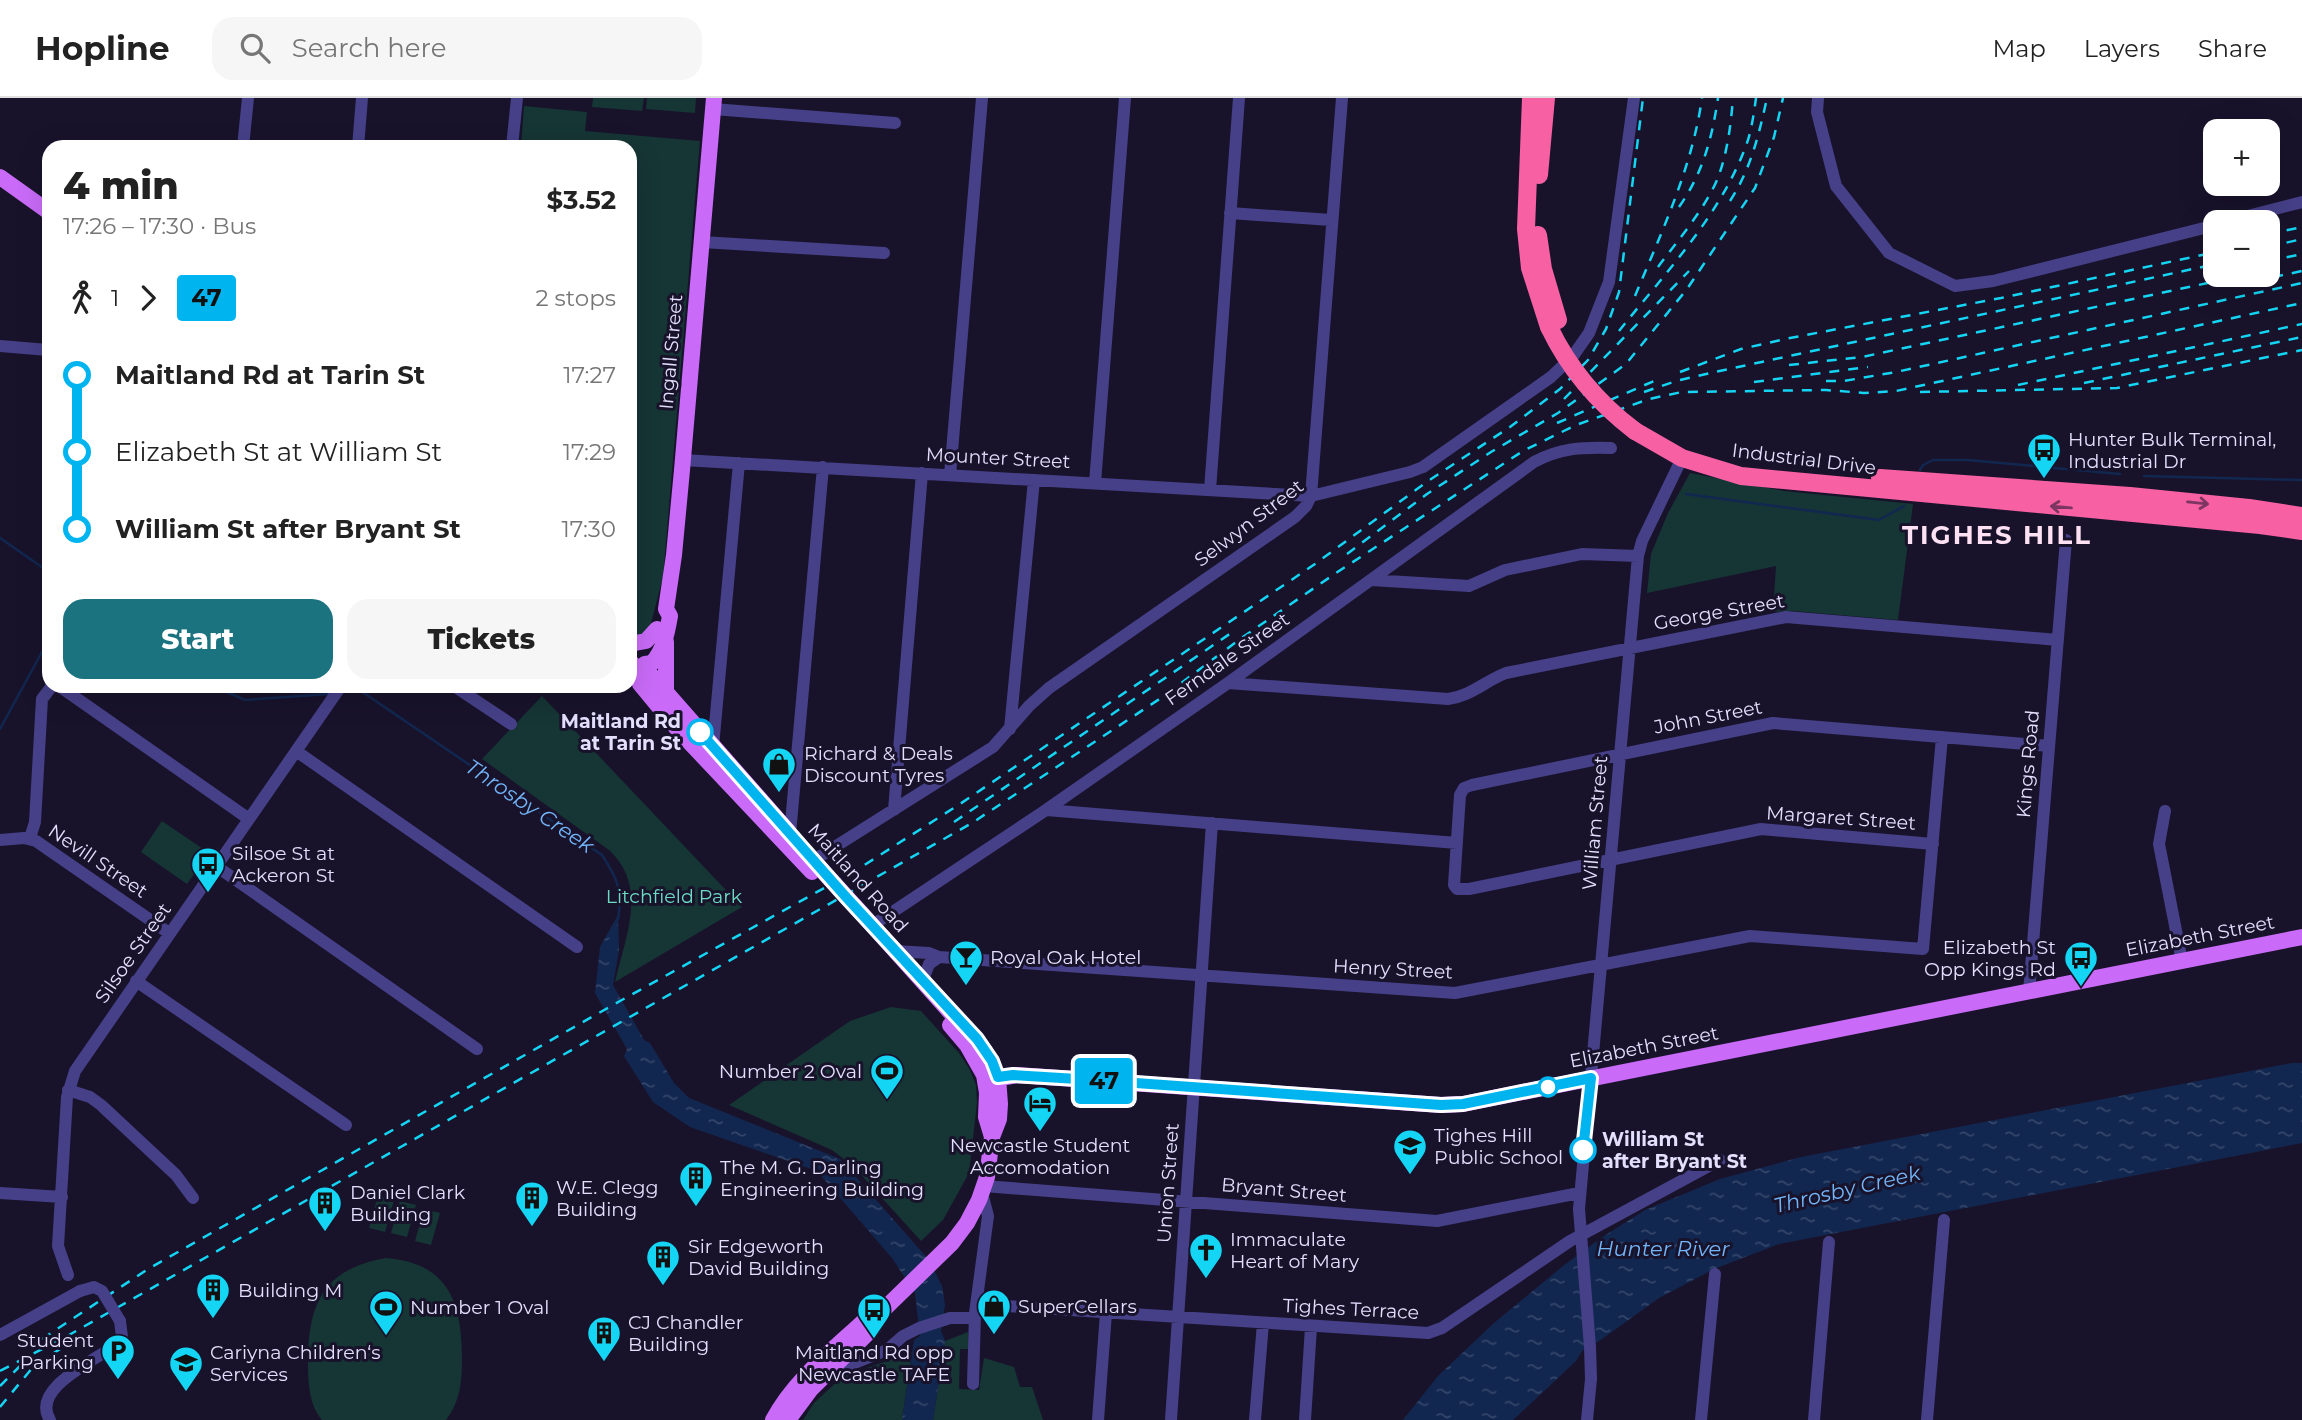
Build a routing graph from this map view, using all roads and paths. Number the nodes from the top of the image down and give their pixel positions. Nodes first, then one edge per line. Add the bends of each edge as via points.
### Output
1 (247, 98) edge
2 (362, 98) edge
3 (517, 98) edge
4 (982, 98) edge
5 (1125, 98) edge
6 (1239, 98) edge
7 (1342, 98) edge
8 (1531, 98) edge
9 (1546, 98) edge
10 (1634, 98) edge
11 (1818, 98) edge
12 (713, 103) edge
13 (895, 123) dead end
14 (244, 140) edge
15 (359, 140) edge
16 (513, 140) edge
17 (0, 177) edge
18 (2302, 202) edge
19 (42, 207) edge
20 (2271, 210) edge
21 (1230, 213) junction
22 (1331, 220) junction
23 (2203, 228) edge
24 (702, 242) junction
25 (884, 253) dead end
26 (1554, 325) junction
27 (0, 346) edge
28 (42, 350) edge
29 (1638, 427) junction
30 (1611, 448) dead end
31 (1682, 458) junction
32 (683, 460) junction
33 (739, 464) junction
34 (823, 467) junction
35 (922, 473) junction
36 (950, 474) junction
37 (1034, 480) junction
38 (1095, 483) junction
39 (1210, 489) junction
40 (1311, 496) junction
41 (2129, 504) junction
42 (2302, 516) edge
43 (2302, 531) edge
44 (2066, 540) dead end
45 (1638, 556) junction
46 (1371, 580) junction
47 (661, 635) junction
48 (2057, 640) junction
49 (637, 642) edge
50 (1629, 648) junction
51 (637, 665) edge
52 (1228, 683) junction
53 (47, 693) edge
54 (69, 693) edge
55 (336, 693) edge
56 (464, 693) edge
57 (666, 694) junction
58 (511, 724) dead end
59 (1010, 729) junction
60 (1942, 737) junction
61 (2049, 746) junction
62 (713, 747) junction
63 (296, 751) junction
64 (1620, 754) junction
65 (894, 810) junction
66 (1046, 810) junction
67 (2165, 811) dead end
68 (249, 819) junction
69 (1212, 823) junction
70 (790, 834) junction
71 (30, 838) junction
72 (0, 840) edge
73 (1457, 843) junction
74 (1933, 844) junction
75 (1611, 860) junction
76 (216, 866) junction
77 (815, 866) junction
78 (864, 920) junction
79 (169, 933) junction
80 (2302, 937) edge
81 (578, 947) dead end
82 (895, 951) junction
83 (939, 957) junction
84 (2182, 961) junction
85 (1602, 965) junction
86 (1201, 976) junction
87 (923, 980) junction
88 (136, 981) junction
89 (2029, 992) junction
90 (477, 1049) dead end
91 (1591, 1078) junction
92 (992, 1079) junction
93 (1195, 1087) junction
94 (68, 1090) junction
95 (346, 1125) dead end
96 (1720, 1160) dead end
97 (983, 1190) junction
98 (0, 1193) edge
99 (62, 1197) junction
100 (193, 1198) dead end
101 (1579, 1201) junction
102 (1186, 1202) junction
103 (1944, 1220) dead end
104 (1829, 1242) dead end
105 (1715, 1274) dead end
106 (68, 1275) dead end
107 (976, 1304) junction
108 (1106, 1313) junction
109 (876, 1317) junction
110 (975, 1318) junction
111 (1178, 1318) junction
112 (1263, 1324) junction
113 (1311, 1326) junction
114 (0, 1335) edge
115 (825, 1375) junction
116 (973, 1384) dead end
117 (50, 1420) edge
118 (773, 1420) edge
119 (788, 1420) edge
120 (1098, 1420) edge
121 (1171, 1420) edge
122 (1255, 1420) edge
123 (1305, 1420) edge
124 (1587, 1420) edge
125 (1701, 1420) edge
126 (1814, 1420) edge
127 (1927, 1420) edge

1 - 14 street
2 - 15 street
3 - 16 street
4 - 36 street
5 - 38 street
6 - 21 street
7 - 22 street
8 - 26 highway, Industrial Drive via 1526,229 1530,268
9 - 26 highway, Industrial Drive via 1538,230
10 - 40 street, Selwyn Street via 1609,282 1589,333 1573,356 1551,377 1423,467
11 - 23 street via 1817,112 1836,186 1889,253 1955,286 1993,281
12 - 13 street
12 - 24 main road, Ingall Street
17 - 19 main road
18 - 20 street
21 - 22 street
21 - 39 street
22 - 40 street
24 - 25 street
24 - 32 main road, Ingall Street
26 - 29 highway, Industrial Drive, bridge via 1565,356 1584,383 1607,408
27 - 28 street
29 - 31 highway, Industrial Drive
29 - 41 highway, Industrial Drive via 1718,459 1749,466
30 - 46 street, Ferndale Street via 1579,447 1534,462
41 -> 31 highway, Industrial Drive via 1741,476
31 - 45 street, William Street
32 - 33 street, Mounter Street
32 - 47 main road, Ingall Street via 666,610 670,616
33 - 34 street, Mounter Street
33 - 62 street
34 - 35 street, Mounter Street
34 - 70 street
35 - 36 street, Mounter Street
35 - 65 street
36 - 37 street, Mounter Street
37 - 38 street, Mounter Street
37 - 59 street
38 - 39 street, Mounter Street
39 - 40 street, Mounter Street
40 - 59 street, Selwyn Street via 1295,517 1049,688
41 -> 42 highway, Industrial Drive via 2249,508
41 - 43 highway, Industrial Drive
44 - 48 street, Kings Road
45 - 46 street via 1582,554 1505,570 1469,586
45 - 50 street, William Street
46 - 52 street, Ferndale Street
47 - 49 main road
47 - 51 main road via 652,663
47 - 57 main road, Ingall Street via 667,645
48 - 50 street, George Street via 1786,617
48 - 61 street, Kings Road
50 - 52 street, George Street via 1506,673 1466,695 1438,699
50 - 64 street, William Street
51 - 57 main road, Maitland Road
51 - 77 main road, Maitland Road via 640,684 678,730
52 - 66 street, Ferndale Street
53 - 71 street via 42,699
54 - 68 street
55 - 63 street, Silsoe Street
56 - 58 street
57 - 62 main road, Maitland Road
59 - 65 street, Selwyn Street via 993,747
60 - 61 street, John Street
60 - 64 street, John Street via 1773,723
60 - 74 street
61 - 89 street, Kings Road
62 - 70 main road, Maitland Road
63 - 68 street, Silsoe Street
63 - 81 street
64 - 73 street, John Street via 1472,785 1460,795
64 - 75 street, William Street
65 - 77 street, Selwyn Street
66 - 69 street
66 - 78 street, Ferndale Street
67 - 84 street via 2159,844
68 - 76 street, Silsoe Street
69 - 73 street
69 - 86 street, Union Street
70 - 77 main road, Maitland Road
71 - 72 street, Nevill Street
71 - 79 street, Nevill Street
73 - 75 street, Margaret Street via 1457,889
74 - 75 street, Margaret Street via 1761,830
74 - 85 street, Henry Street via 1923,949 1750,936
75 - 85 street, William Street
76 - 79 street, Silsoe Street
76 - 90 street
77 - 78 main road, Maitland Road
78 - 82 main road, Maitland Road
78 - 92 main road, Maitland Road
79 - 88 street, Silsoe Street
80 - 84 main road, Elizabeth Street
82 - 83 street, Henry Street
82 - 87 main road, Maitland Road
83 - 86 street, Henry Street
83 - 87 street via 929,964
84 - 89 main road, Elizabeth Street
85 - 86 street, Henry Street via 1455,993
85 - 91 street, William Street
86 - 93 street, Union Street
87 - 92 main road, Maitland Road via 977,1039 992,1061
88 - 94 street, Silsoe Street via 75,1071
88 - 95 street
89 - 91 main road, Elizabeth Street
91 - 93 main road, Elizabeth Street via 1441,1105
91 - 101 street, William Street
92 - 93 main road, Elizabeth Street via 1017,1075
92 - 97 main road, Maitland Road via 986,1117 992,1137
93 - 102 street, Union Street
94 - 99 street, Silsoe Street
94 - 100 street via 101,1105 176,1175
96 - 113 street, Tighes Terrace via 1570,1241 1442,1328 1421,1332
97 - 102 street, Bryant Street
97 - 107 street via 988,1216
97 - 109 main road, Maitland Road via 964,1227
98 - 99 street
99 - 106 street, Silsoe Street via 58,1246
101 - 102 street, Bryant Street via 1437,1222
101 - 124 street, William Street, bridge via 1590,1347
102 - 111 street, Union Street
103 - 127 street
104 - 126 street
105 - 125 street
107 - 108 street, Tighes Terrace
107 - 110 street
108 - 111 street, Tighes Terrace
108 - 120 street
109 - 115 main road, Maitland Road via 874,1327
109 - 118 main road, Maitland Road via 865,1320 814,1368
110 - 115 street via 950,1318 919,1328 887,1350
110 - 116 street
111 - 112 street, Tighes Terrace
111 - 121 street, Union Street
112 - 113 street, Tighes Terrace
112 - 122 street
113 - 123 street
114 - 117 street, bridge via 94,1287 102,1291 120,1321 122,1337 114,1347 75,1370 54,1391 46,1403
115 - 119 main road, Maitland Road

